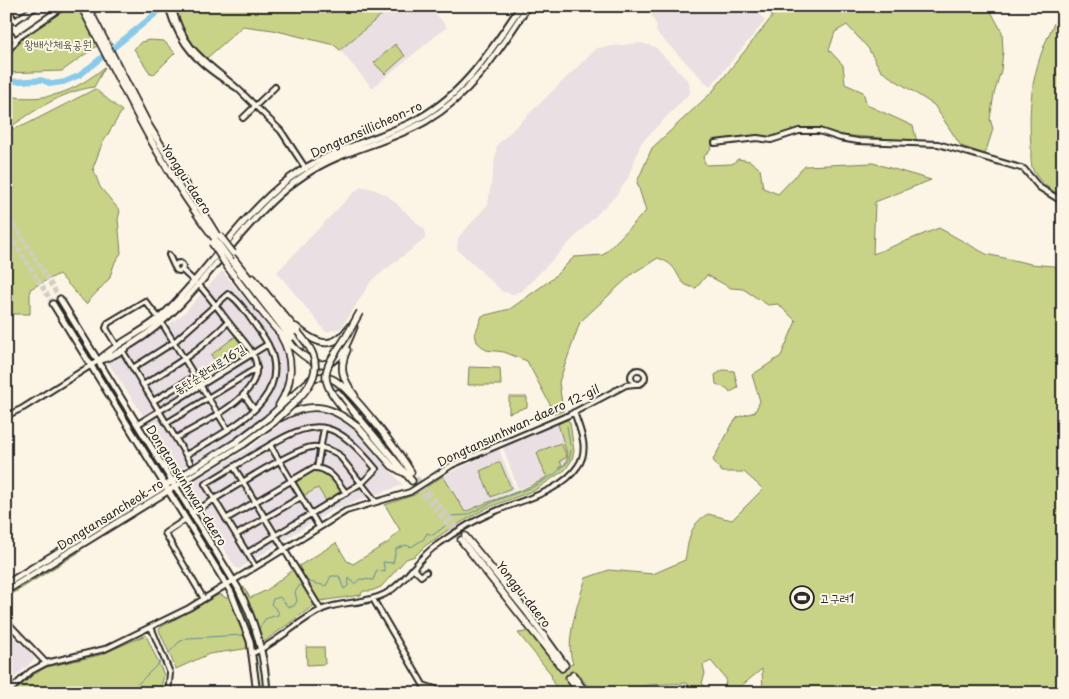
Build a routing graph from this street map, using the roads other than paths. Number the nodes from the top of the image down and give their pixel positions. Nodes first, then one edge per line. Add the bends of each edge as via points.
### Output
1 (64, 6) edge
2 (81, 6) edge
3 (86, 6) edge
4 (170, 6) edge
5 (521, 6) edge
6 (528, 6) edge
7 (6, 7) edge
8 (35, 7) edge
9 (7, 38) edge
10 (16, 39) junction
11 (11, 46) junction
12 (6, 56) edge
13 (126, 86) junction
14 (275, 87) dead end
15 (257, 106) junction
16 (243, 118) dead end
17 (715, 143) dead end
18 (307, 170) junction
19 (1063, 202) edge
20 (207, 224) junction
21 (216, 239) junction
22 (169, 255) dead end
23 (232, 260) junction
24 (197, 283) junction
25 (60, 299) tunnel mouth
26 (53, 304) tunnel mouth
27 (214, 304) junction
28 (360, 312) junction
29 (285, 316) junction
30 (161, 320) junction
31 (228, 322) junction
32 (278, 331) junction
33 (174, 342) junction
34 (268, 344) junction
35 (117, 346) junction
36 (301, 347) tunnel mouth
37 (122, 350) junction
38 (253, 354) junction
39 (185, 360) junction
40 (98, 361) junction
41 (91, 365) junction
42 (133, 368) junction
43 (257, 368) junction
44 (632, 374) junction
45 (195, 376) junction
46 (635, 384) junction
47 (144, 385) junction
48 (626, 385) junction
49 (201, 386) junction
50 (339, 392) tunnel mouth
51 (244, 394) junction
52 (208, 398) junction
53 (153, 401) junction
54 (254, 410) junction
55 (159, 411) junction
56 (574, 412) junction
57 (218, 414) junction
58 (6, 416) edge
59 (271, 420) junction
60 (167, 423) junction
61 (138, 424) junction
62 (324, 428) junction
63 (360, 429) junction
64 (228, 430) junction
65 (380, 430) junction
66 (176, 438) junction
67 (270, 445) junction
68 (320, 447) junction
69 (186, 454) junction
70 (190, 462) dead end
71 (280, 462) junction
72 (234, 467) junction
73 (316, 468) junction
74 (409, 474) junction
75 (291, 480) junction
76 (414, 480) tunnel mouth
77 (363, 482) junction
78 (174, 483) junction
79 (244, 483) junction
80 (167, 488) junction
81 (346, 493) junction
82 (301, 496) junction
83 (214, 500) junction
84 (255, 501) junction
85 (186, 502) junction
86 (376, 502) junction
87 (177, 504) junction
88 (192, 513) junction
89 (312, 514) junction
90 (226, 518) junction
91 (265, 518) junction
92 (186, 519) junction
93 (319, 527) junction
94 (236, 535) junction
95 (276, 536) junction
96 (463, 538) tunnel mouth
97 (284, 549) junction
98 (247, 553) junction
99 (255, 566) junction
100 (226, 567) junction
101 (413, 568) junction
102 (217, 571) junction
103 (426, 572) dead end
104 (233, 580) junction
105 (6, 584) edge
106 (226, 585) junction
107 (6, 590) edge
108 (204, 599) junction
109 (373, 599) junction
110 (321, 610) junction
111 (6, 621) edge
112 (151, 627) junction
113 (261, 649) junction
114 (252, 653) junction
115 (46, 663) junction
116 (563, 666) tunnel mouth
117 (423, 686) junction
118 (6, 693) edge
119 (168, 693) edge
120 (258, 693) edge
121 (266, 693) edge
122 (428, 693) edge
123 (438, 693) edge
124 (580, 693) edge
125 (586, 693) edge

1 - 10 street
2 - 13 highway, Yonggu-daero
3 - 13 highway, Yonggu-daero
4 - 15 street via 191,49
5 - 18 main road, Dongtansillicheon-ro via 477,71 435,108 412,122 344,148
6 - 18 main road, Dongtansillicheon-ro via 485,69 445,108 412,129
7 - 8 street via 15,21
9 - 10 street
9 - 11 street
10 - 11 street via 16,44
11 - 12 street
13 - 20 highway, Yonggu-daero
14 - 15 street
15 - 16 street
15 - 18 street via 281,131
17 - 19 street via 757,138 771,140 798,131 819,131 858,141 938,144 1024,169 1039,187
18 - 24 main road, Dongtansillicheon-ro via 264,209
20 - 21 highway
20 - 21 highway
21 - 23 highway, bridge
21 - 23 highway, bridge
22 - 24 street via 177,271 182,270
23 - 29 highway
23 - 32 highway
23 - 36 highway via 262,304
24 - 27 street
24 - 30 main road, Dongtansillicheon-ro
25 - 40 main road, Dongtansunhwan-daero
26 - 41 main road, Dongtansunhwan-daero
27 - 31 street
27 - 33 street
27 - 34 street via 231,295
28 - 29 highway via 341,336 327,343 310,339
28 - 32 highway via 344,349 328,363 305,359
28 - 63 highway, bridge via 325,373 329,390
28 - 65 highway via 341,368 348,387
29 - 59 highway, bridge via 312,352 315,372 307,387
30 - 33 street
30 - 35 main road, Dongtansillicheon-ro
30 - 35 street via 145,300 108,323 106,328
30 - 37 main road
31 - 38 street
31 - 39 street, 동탄순환대로16길 via 214,338
32 - 59 highway via 288,353 290,373 284,396
33 - 39 street
33 - 42 street
34 - 38 street, 동탄순환대로16길
34 - 54 street via 275,362 274,382 265,399
35 - 40 main road, Dongtansillicheon-ro
37 - 40 main road via 109,359
37 - 42 street
38 - 43 street
38 - 49 street, 동탄순환대로16길
39 - 45 street
39 - 47 street, 동탄순환대로16길
40 - 41 street
40 - 61 main road, Dongtansunhwan-daero
41 - 58 street
41 - 80 main road, Dongtansunhwan-daero
42 - 47 street
43 - 51 street via 252,384
43 - 52 street
44 - 46 street
44 - 46 street via 637,370 645,374 644,381
44 - 48 street
45 - 49 street
45 - 53 street
46 - 48 street, Dongtansunhwan-daero 12-gil
47 - 53 street
48 - 56 street, Dongtansunhwan-daero 12-gil
49 - 52 street
49 - 55 street, 동탄순환대로16길
50 - 74 highway
51 - 54 street
51 - 57 street
52 - 57 street
52 - 60 street
53 - 55 street
54 - 64 street
55 - 60 street
55 - 61 street, 동탄순환대로16길
56 - 86 street, Dongtansunhwan-daero 12-gil via 452,465 410,492
56 - 101 street via 584,447 575,470 542,493 491,513 438,544
57 - 64 street
57 - 66 street
59 - 63 highway via 299,409 322,407 339,413
59 - 65 highway via 306,382 326,377 342,386
59 - 78 main road, Dongtansancheok-ro via 244,444
60 - 66 street
61 - 78 main road, Dongtansunhwan-daero
62 - 67 street via 299,429
62 - 68 street
62 - 77 street via 350,440 376,469
63 - 74 highway via 392,466
64 - 69 street
65 - 74 highway via 404,460
66 - 69 street
67 - 71 street
67 - 72 street
68 - 71 street via 304,448
68 - 73 street
68 - 77 street via 338,454
69 - 70 street
71 - 75 street
71 - 79 street
72 - 79 street
72 - 83 street via 205,484
73 - 75 street
73 - 81 street via 328,471
74 - 76 highway
75 - 82 street
75 - 84 street
77 - 81 street
77 - 86 street
78 - 80 main road, Dongtansancheok-ro
78 - 85 main road, Dongtansunhwan-daero
79 - 83 street
79 - 84 street
80 - 87 main road, Dongtansunhwan-daero
80 - 105 main road, Dongtansancheok-ro
80 - 107 main road, Dongtansancheok-ro
81 - 89 street
82 - 89 street
82 - 91 street
83 - 88 street
83 - 90 street
84 - 90 street
84 - 91 street
85 - 87 main road
85 - 88 main road, Dongtansunhwan-daero
86 - 93 street, Dongtansunhwan-daero 12-gil via 346,511
87 - 92 main road, Dongtansunhwan-daero
88 - 100 main road, Dongtansunhwan-daero
89 - 93 street
89 - 95 street
90 - 94 street
91 - 94 street
91 - 95 street
92 - 102 main road, Dongtansunhwan-daero
92 - 108 street via 165,533
93 - 97 street, Dongtansunhwan-daero 12-gil
94 - 98 street
95 - 97 street
95 - 98 street
96 - 116 highway, Yonggu-daero
97 - 99 street, Dongtansunhwan-daero 12-gil
97 - 110 street
98 - 99 street
99 - 104 street, Dongtansunhwan-daero 12-gil
100 - 102 main road
100 - 104 main road, Dongtansunhwan-daero
101 - 103 street via 421,576
101 - 109 street via 395,587
102 - 106 main road, Dongtansunhwan-daero
104 - 106 street, Dongtansunhwan-daero 12-gil
104 - 113 main road, Dongtansunhwan-daero
106 - 108 street, Dongtansunhwan-daero 12-gil
106 - 114 main road, Dongtansunhwan-daero
108 - 112 street, Dongtansunhwan-daero 12-gil
109 - 110 street via 346,602
109 - 117 street
110 - 113 street
111 - 115 street
112 - 115 street, Dongtansunhwan-daero 12-gil via 105,649
112 - 119 street via 168,664 171,678
113 - 114 street
113 - 121 main road, Dongtansunhwan-daero
114 - 120 main road, Dongtansunhwan-daero
115 - 118 street, Dongtansunhwan-daero 12-gil via 31,670
117 - 122 street
117 - 123 street
124 - 125 highway via 571,676

